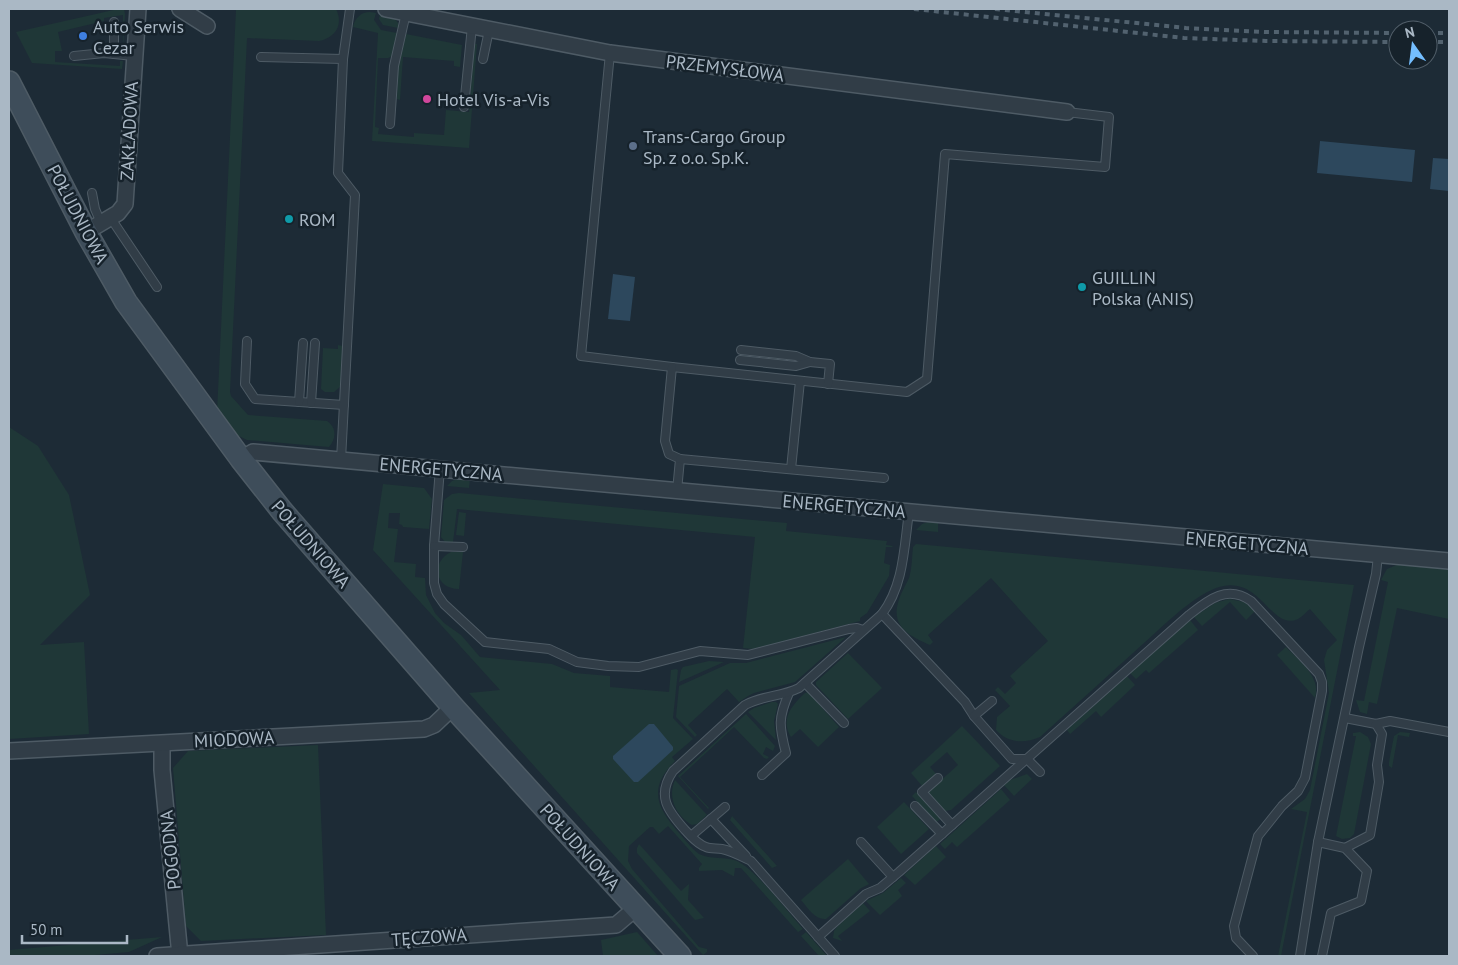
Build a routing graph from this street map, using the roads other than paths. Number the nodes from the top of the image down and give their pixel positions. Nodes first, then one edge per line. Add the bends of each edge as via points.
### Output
1 (138, 9) edge
2 (180, 9) edge
3 (350, 9) edge
4 (386, 9) edge
5 (406, 13) junction
6 (114, 22) dead end
7 (207, 26) dead end
8 (472, 26) junction
9 (489, 30) junction
10 (610, 53) junction
11 (114, 54) junction
12 (74, 56) dead end
13 (134, 56) junction
14 (261, 57) dead end
15 (342, 59) junction
16 (483, 59) dead end
17 (9, 82) edge
18 (464, 107) dead end
19 (1067, 112) joint
20 (390, 124) dead end
21 (92, 193) dead end
22 (99, 224) junction
23 (157, 287) dead end
24 (247, 341) dead end
25 (303, 343) dead end
26 (314, 343) dead end
27 (741, 350) dead end
28 (740, 360) dead end
29 (810, 362) junction
30 (672, 367) junction
31 (800, 381) junction
32 (828, 384) junction
33 (299, 402) junction
34 (311, 403) junction
35 (344, 405) junction
36 (241, 459) junction
37 (341, 460) junction
38 (680, 460) junction
39 (440, 468) junction
40 (791, 470) junction
41 (884, 478) dead end
42 (678, 491) junction
43 (909, 512) junction
44 (434, 546) junction
45 (463, 547) dead end
46 (1378, 555) junction
47 (1449, 562) edge
48 (882, 614) junction
49 (864, 630) junction
50 (806, 683) junction
51 (789, 693) junction
52 (992, 701) dead end
53 (452, 707) junction
54 (974, 716) junction
55 (1345, 718) junction
56 (844, 723) dead end
57 (1376, 724) junction
58 (1449, 732) edge
59 (162, 744) junction
60 (9, 751) edge
61 (1026, 759) junction
62 (1040, 772) dead end
63 (762, 775) dead end
64 (938, 778) dead end
65 (914, 806) dead end
66 (725, 808) dead end
67 (711, 819) junction
68 (952, 824) junction
69 (942, 834) junction
70 (691, 836) junction
71 (861, 842) dead end
72 (1318, 842) junction
73 (1345, 848) junction
74 (751, 861) junction
75 (893, 877) junction
76 (636, 908) junction
77 (818, 937) junction
78 (373, 949) edge
79 (180, 955) edge
80 (157, 956) edge
81 (680, 956) edge
82 (835, 956) edge
83 (1253, 956) edge
84 (1300, 956) edge
85 (1322, 956) edge

1 - 13 street, ZAKŁADOWA
2 - 7 street
3 - 15 lane
4 - 5 street, PRZEMYSŁOWA
5 - 8 street, PRZEMYSŁOWA
5 - 20 lane via 394,66
6 - 11 lane
8 - 9 street, PRZEMYSŁOWA
8 - 18 lane
9 - 10 street, PRZEMYSŁOWA
9 - 16 lane
10 - 19 street, PRZEMYSŁOWA
10 - 30 lane via 581,356
11 - 12 lane
11 - 13 lane
13 - 22 street, ZAKŁADOWA via 125,204 118,213
14 - 15 lane
15 - 35 lane via 338,173 355,195
17 - 22 street, POŁUDNIOWA
19 - 32 lane via 1109,117 1105,167 945,154 927,378 907,392
21 - 22 lane
22 - 23 lane
22 - 36 street, POŁUDNIOWA via 126,302
24 - 33 lane via 245,384 255,399
25 - 33 lane
26 - 34 lane
27 - 29 lane via 796,356
28 - 29 lane via 796,366
29 - 32 lane via 830,364
30 - 31 lane
30 - 38 lane via 665,441 670,454
31 - 32 lane
31 - 40 lane
33 - 34 lane
34 - 35 lane
35 - 37 lane
36 - 37 street, ENERGETYCZNA via 253,452
36 - 53 street, POŁUDNIOWA
37 - 39 street, ENERGETYCZNA
38 - 40 lane
38 - 42 lane
39 - 42 street, ENERGETYCZNA
39 - 44 lane
40 - 41 lane
42 - 43 street, ENERGETYCZNA
43 - 46 street, ENERGETYCZNA
43 - 48 lane via 901,573
44 - 45 lane
44 - 49 lane via 433,576 437,594 485,642 549,649 577,662 639,667 700,651 748,654 849,629
46 - 47 street, ENERGETYCZNA
46 - 55 lane
48 - 49 lane
48 - 54 lane via 965,702
49 - 50 lane
50 - 51 lane
50 - 56 lane
51 - 63 lane via 780,720 786,753
51 - 70 lane via 757,699 745,705 667,779 666,806
52 - 54 lane
53 - 59 street, MIODOWA via 434,725 424,729
53 - 76 street, POŁUDNIOWA
54 - 61 lane via 1012,759
55 - 57 lane
55 - 72 lane
57 - 58 lane via 1390,721
57 - 73 lane via 1382,734 1377,765 1380,782 1370,835
59 - 60 street, MIODOWA
59 - 79 street, POGODNA
61 - 62 lane
61 - 68 lane
61 - 83 lane via 1203,604 1216,596 1231,593 1251,600 1319,674 1322,682 1305,778 1298,791 1258,836 1234,926 1236,938
64 - 68 lane via 922,792
65 - 69 lane
66 - 67 lane
67 - 70 lane
67 - 74 lane
68 - 69 lane
69 - 75 lane
70 - 74 lane via 707,848 722,849
71 - 75 lane
72 - 73 lane
72 - 84 lane
73 - 85 lane via 1367,871 1361,901 1331,913
74 - 77 lane
75 - 77 lane via 866,894
76 - 78 street, TĘCZOWA via 616,925
76 - 81 street, POŁUDNIOWA
77 - 82 lane
78 - 79 street, TĘCZOWA
79 - 80 street, TĘCZOWA

